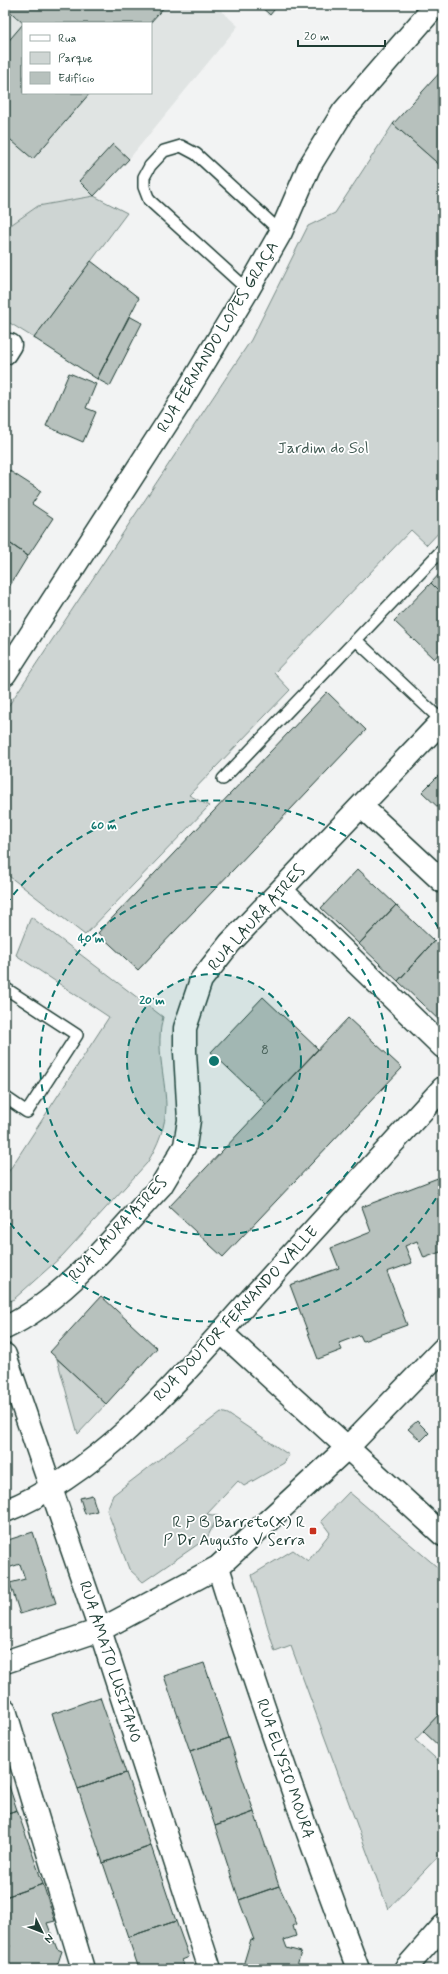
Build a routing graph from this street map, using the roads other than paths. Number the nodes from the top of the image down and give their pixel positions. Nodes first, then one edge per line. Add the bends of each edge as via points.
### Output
1 (436, 5) edge
2 (282, 232) junction
3 (248, 290) junction
4 (443, 549) edge
5 (356, 640) junction
6 (5, 674) edge
7 (442, 721) edge
8 (223, 779) dead end
9 (361, 806) junction
10 (443, 882) edge
11 (281, 890) junction
12 (5, 988) edge
13 (443, 1047) edge
14 (443, 1088) edge
15 (5, 1097) edge
16 (5, 1328) edge
17 (221, 1332) junction
18 (443, 1349) edge
19 (5, 1356) edge
20 (348, 1447) junction
21 (51, 1490) junction
22 (5, 1512) edge
23 (443, 1535) edge
24 (218, 1567) junction
25 (100, 1630) junction
26 (5, 1662) edge
27 (5, 1710) edge
28 (443, 1926) edge
29 (83, 1969) edge
30 (210, 1969) edge
31 (358, 1969) edge
32 (405, 1969) edge

1 - 2 street, RUA FERNANDO LOPES GRAÇA via 343,112 310,167
2 - 3 street, RUA FERNANDO LOPES GRAÇA
2 - 3 lane via 191,151 181,146 164,151 150,166 144,177 144,187 149,200
3 - 6 street, RUA FERNANDO LOPES GRAÇA via 178,406
4 - 5 lane
5 - 7 lane
5 - 8 lane
7 - 9 street, RUA LAURA AIRES
9 - 10 street
9 - 11 street, RUA LAURA AIRES
11 - 13 street
11 - 16 street, RUA LAURA AIRES via 230,943 201,980 186,1028 189,1120 185,1146 175,1164 161,1186 52,1299 22,1320
12 - 15 lane via 77,1035 27,1112
14 - 17 street, RUA DOUTOR FERNANDO VALLE
17 - 20 street
17 - 21 street, RUA DOUTOR FERNANDO VALLE via 130,1428
18 - 20 street
19 - 21 street, RUA AMATO LUSITANO
20 - 23 street
20 - 24 street
21 - 22 street, RUA DOUTOR FERNANDO VALLE
21 - 25 street, RUA AMATO LUSITANO
24 - 25 street
24 - 31 street, RUA ELYSIO MOURA via 248,1665
25 - 26 street
25 - 30 street, RUA AMATO LUSITANO
27 - 29 street
28 - 32 street

